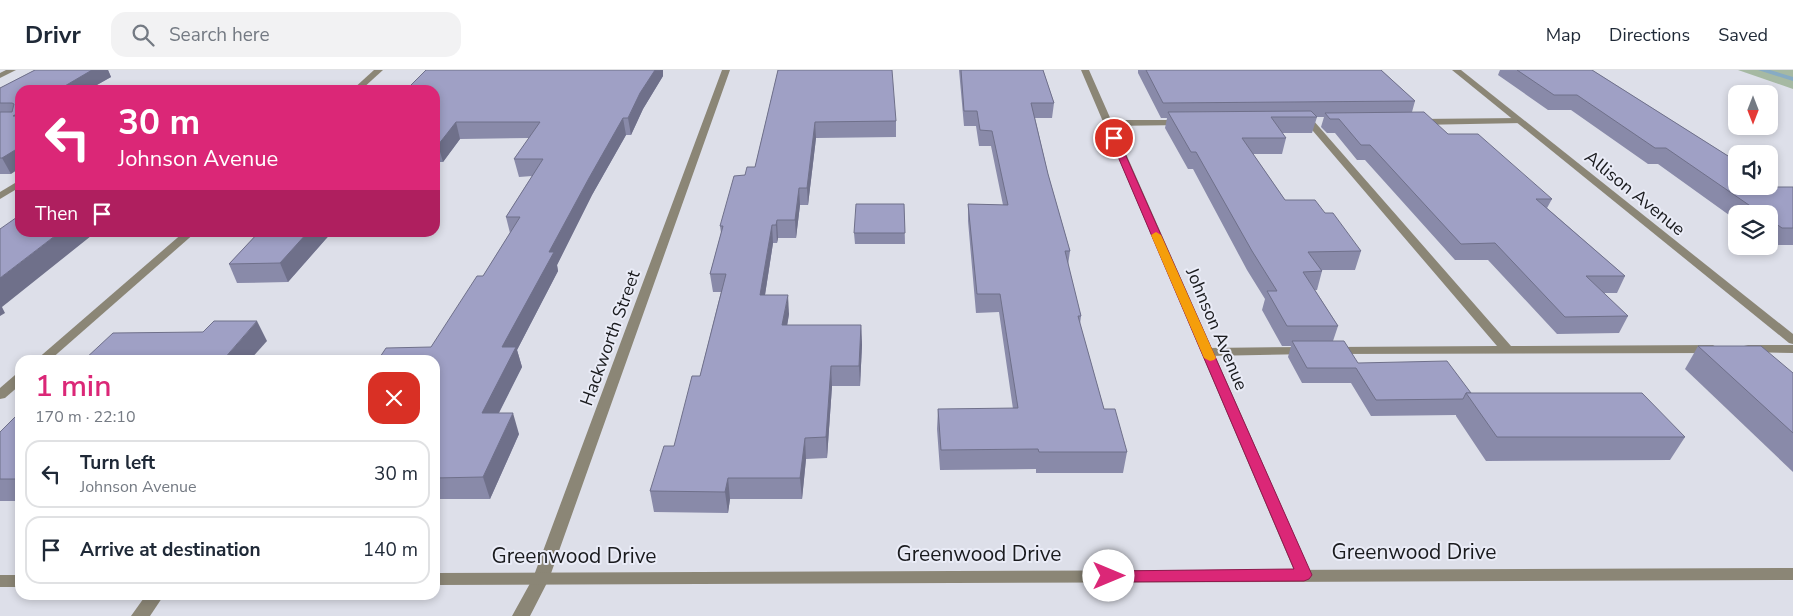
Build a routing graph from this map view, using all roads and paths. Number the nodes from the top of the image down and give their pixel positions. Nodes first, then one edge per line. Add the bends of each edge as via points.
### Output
1 (12, 70) edge
2 (379, 70) edge
3 (726, 70) edge
4 (1085, 70) edge
5 (1456, 70) edge
6 (0, 76) edge
7 (362, 85) edge
8 (1520, 121) junction
9 (1309, 122) edge
10 (1405, 122) edge
11 (1108, 123) junction
12 (1194, 123) edge
13 (15, 187) edge
14 (0, 196) edge
15 (185, 237) edge
16 (1793, 340) edge
17 (1793, 349) edge
18 (1507, 350) junction
19 (1207, 352) junction
20 (48, 355) edge
21 (15, 382) edge
22 (0, 395) edge
23 (1793, 574) edge
24 (1304, 575) junction
25 (541, 578) junction
26 (440, 579) edge
27 (0, 581) edge
28 (15, 581) edge
29 (152, 600) edge
30 (140, 616) edge
31 (521, 616) edge

1 - 6 street
2 - 7 street
3 - 25 street, Hackworth Street
4 - 11 street, Johnson Avenue
5 - 8 street, Allison Avenue
8 - 10 street
8 - 16 street, Allison Avenue
9 - 18 street
11 - 12 street
11 - 19 street, Johnson Avenue
13 - 14 street
15 - 20 street
17 - 18 street
18 - 19 street
19 - 24 street, Johnson Avenue
21 - 22 street
23 - 24 street, Greenwood Drive
24 - 25 street, Greenwood Drive
25 - 26 street, Greenwood Drive
25 - 31 street, Hackworth Street
27 - 28 street
29 - 30 street

